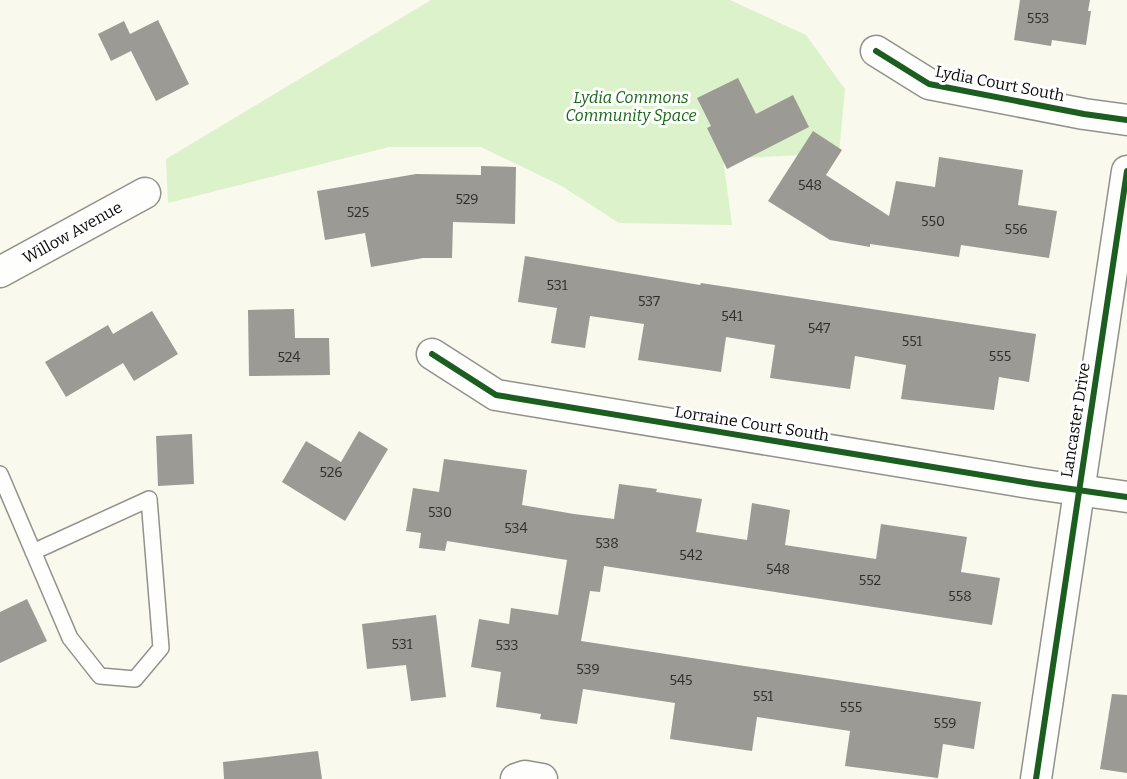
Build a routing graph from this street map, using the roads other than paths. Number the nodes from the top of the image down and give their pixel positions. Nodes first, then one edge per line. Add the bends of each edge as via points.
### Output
1 (876, 51) dead end
2 (1127, 120) edge
3 (1127, 171) edge
4 (145, 193) dead end
5 (0, 272) edge
6 (432, 354) dead end
7 (0, 474) edge
8 (1078, 490) junction
9 (1127, 497) edge
10 (33, 552) junction
11 (516, 779) edge
12 (542, 779) edge
13 (1035, 779) edge

1 - 2 street, Lydia Court South via 929,84
3 - 8 street, Lancaster Drive
4 - 5 street, Willow Avenue
6 - 8 street, Lorraine Court South via 496,395
7 - 10 lane
8 - 9 street, Lorraine Court South
8 - 13 street, Lancaster Drive
10 - 10 lane via 70,638 100,676 135,679 161,648 149,499
11 - 12 street

